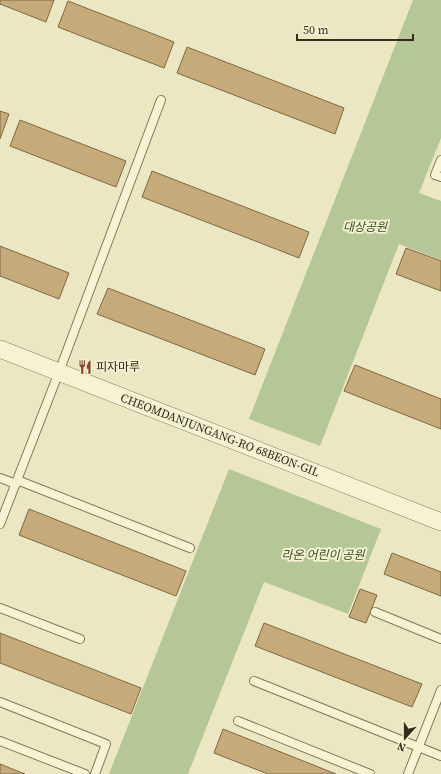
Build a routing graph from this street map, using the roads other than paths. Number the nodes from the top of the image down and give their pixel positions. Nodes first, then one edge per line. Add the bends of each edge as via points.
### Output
1 (160, 100) dead end
2 (441, 160) edge
3 (441, 177) edge
4 (0, 349) edge
5 (59, 372) junction
6 (0, 478) edge
7 (16, 482) junction
8 (441, 522) edge
9 (0, 524) edge
10 (190, 548) dead end
11 (0, 608) edge
12 (374, 612) dead end
13 (80, 638) dead end
14 (441, 639) edge
15 (254, 681) dead end
16 (441, 690) edge
17 (0, 702) edge
18 (238, 721) dead end
19 (0, 741) edge
20 (419, 747) junction
21 (441, 756) edge
22 (85, 774) edge
23 (95, 774) edge
24 (370, 774) edge
25 (408, 774) edge

1 - 5 lane
2 - 3 lane via 435,175
4 - 5 street, CHEOMDANJUNGANG-RO 68BEON-GIL
5 - 7 lane
5 - 8 street, CHEOMDANJUNGANG-RO 68BEON-GIL
6 - 7 lane
7 - 9 lane
7 - 10 lane
11 - 13 lane
12 - 14 lane
15 - 20 lane
16 - 20 lane
17 - 23 lane via 106,744
18 - 24 lane
19 - 22 lane
20 - 21 lane
20 - 25 lane

